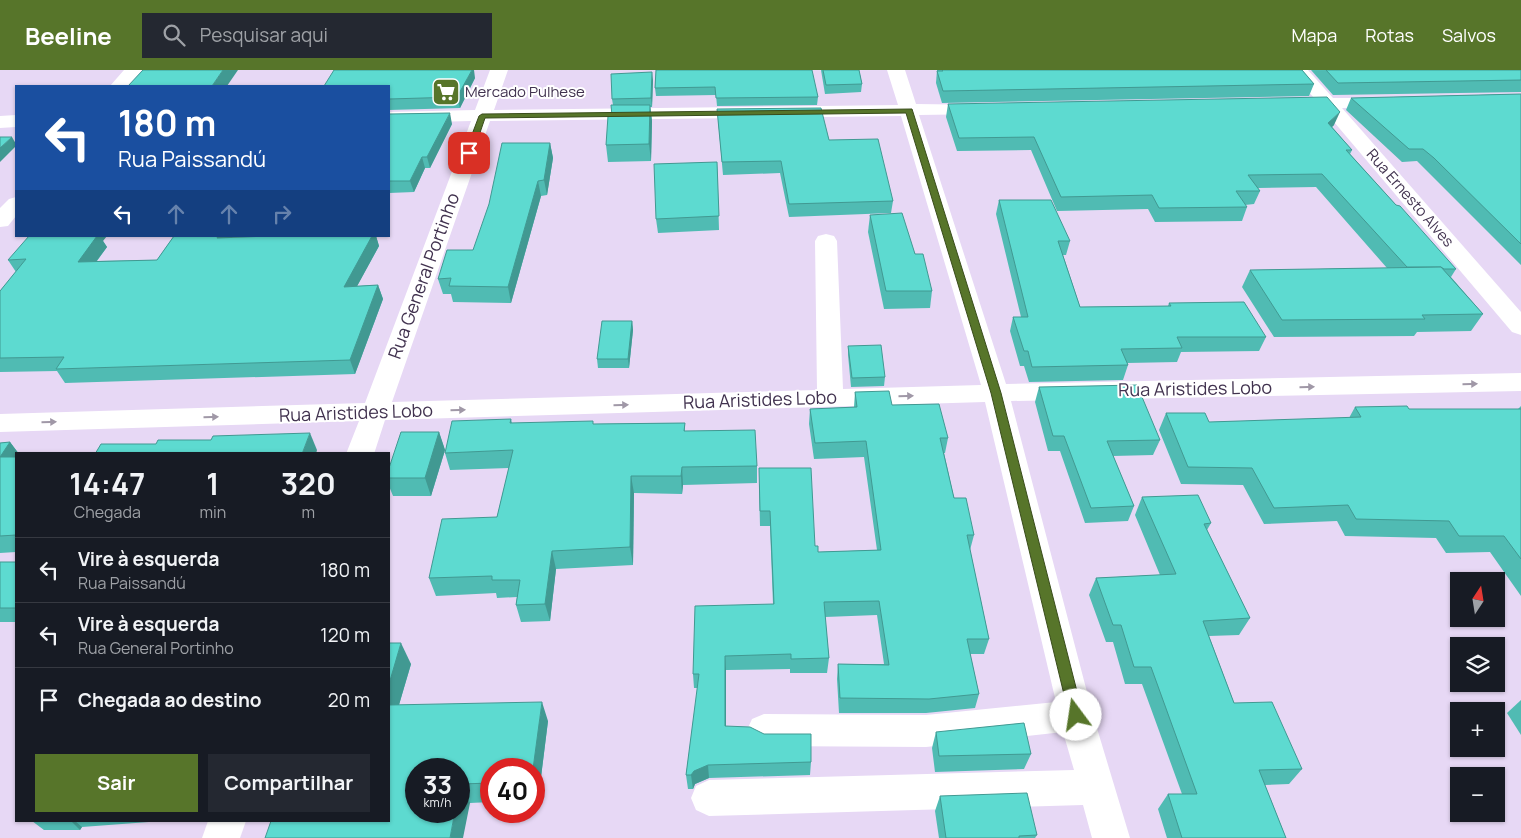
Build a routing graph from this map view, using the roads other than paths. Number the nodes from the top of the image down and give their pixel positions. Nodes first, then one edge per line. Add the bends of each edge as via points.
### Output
1 (133, 70) edge
2 (499, 70) edge
3 (896, 70) edge
4 (1299, 70) edge
5 (120, 85) edge
6 (1406, 102) edge
7 (1328, 103) junction
8 (1282, 104) edge
9 (1008, 109) edge
10 (909, 111) junction
11 (482, 116) junction
12 (390, 117) edge
13 (0, 122) edge
14 (15, 122) edge
15 (15, 204) edge
16 (0, 221) edge
17 (826, 241) dead end
18 (1521, 327) edge
19 (1521, 382) edge
20 (996, 393) junction
21 (831, 398) junction
22 (375, 412) junction
23 (0, 424) edge
24 (361, 452) edge
25 (1076, 715) junction
26 (764, 730) dead end
27 (1096, 787) junction
28 (709, 798) dead end
29 (227, 822) edge
30 (221, 838) edge
31 (1111, 838) edge

1 - 5 street
2 - 11 street, Rua General Portinho
3 - 10 street
4 - 7 street, Rua Ernesto Alves
6 - 7 street
7 - 8 street
7 - 18 street, Rua Ernesto Alves
9 - 10 street
10 - 11 street
10 - 20 street
11 - 12 street
11 - 22 street, Rua General Portinho
13 - 14 street
15 - 16 street
17 - 21 street
20 -> 19 street, Rua Aristides Lobo
21 -> 20 street, Rua Aristides Lobo
20 - 25 street
22 -> 21 street, Rua Aristides Lobo
23 -> 22 street, Rua Aristides Lobo
22 - 24 street, Rua General Portinho
25 - 26 street via 926,731
25 - 27 street
27 - 28 street
27 - 31 street
29 - 30 street

